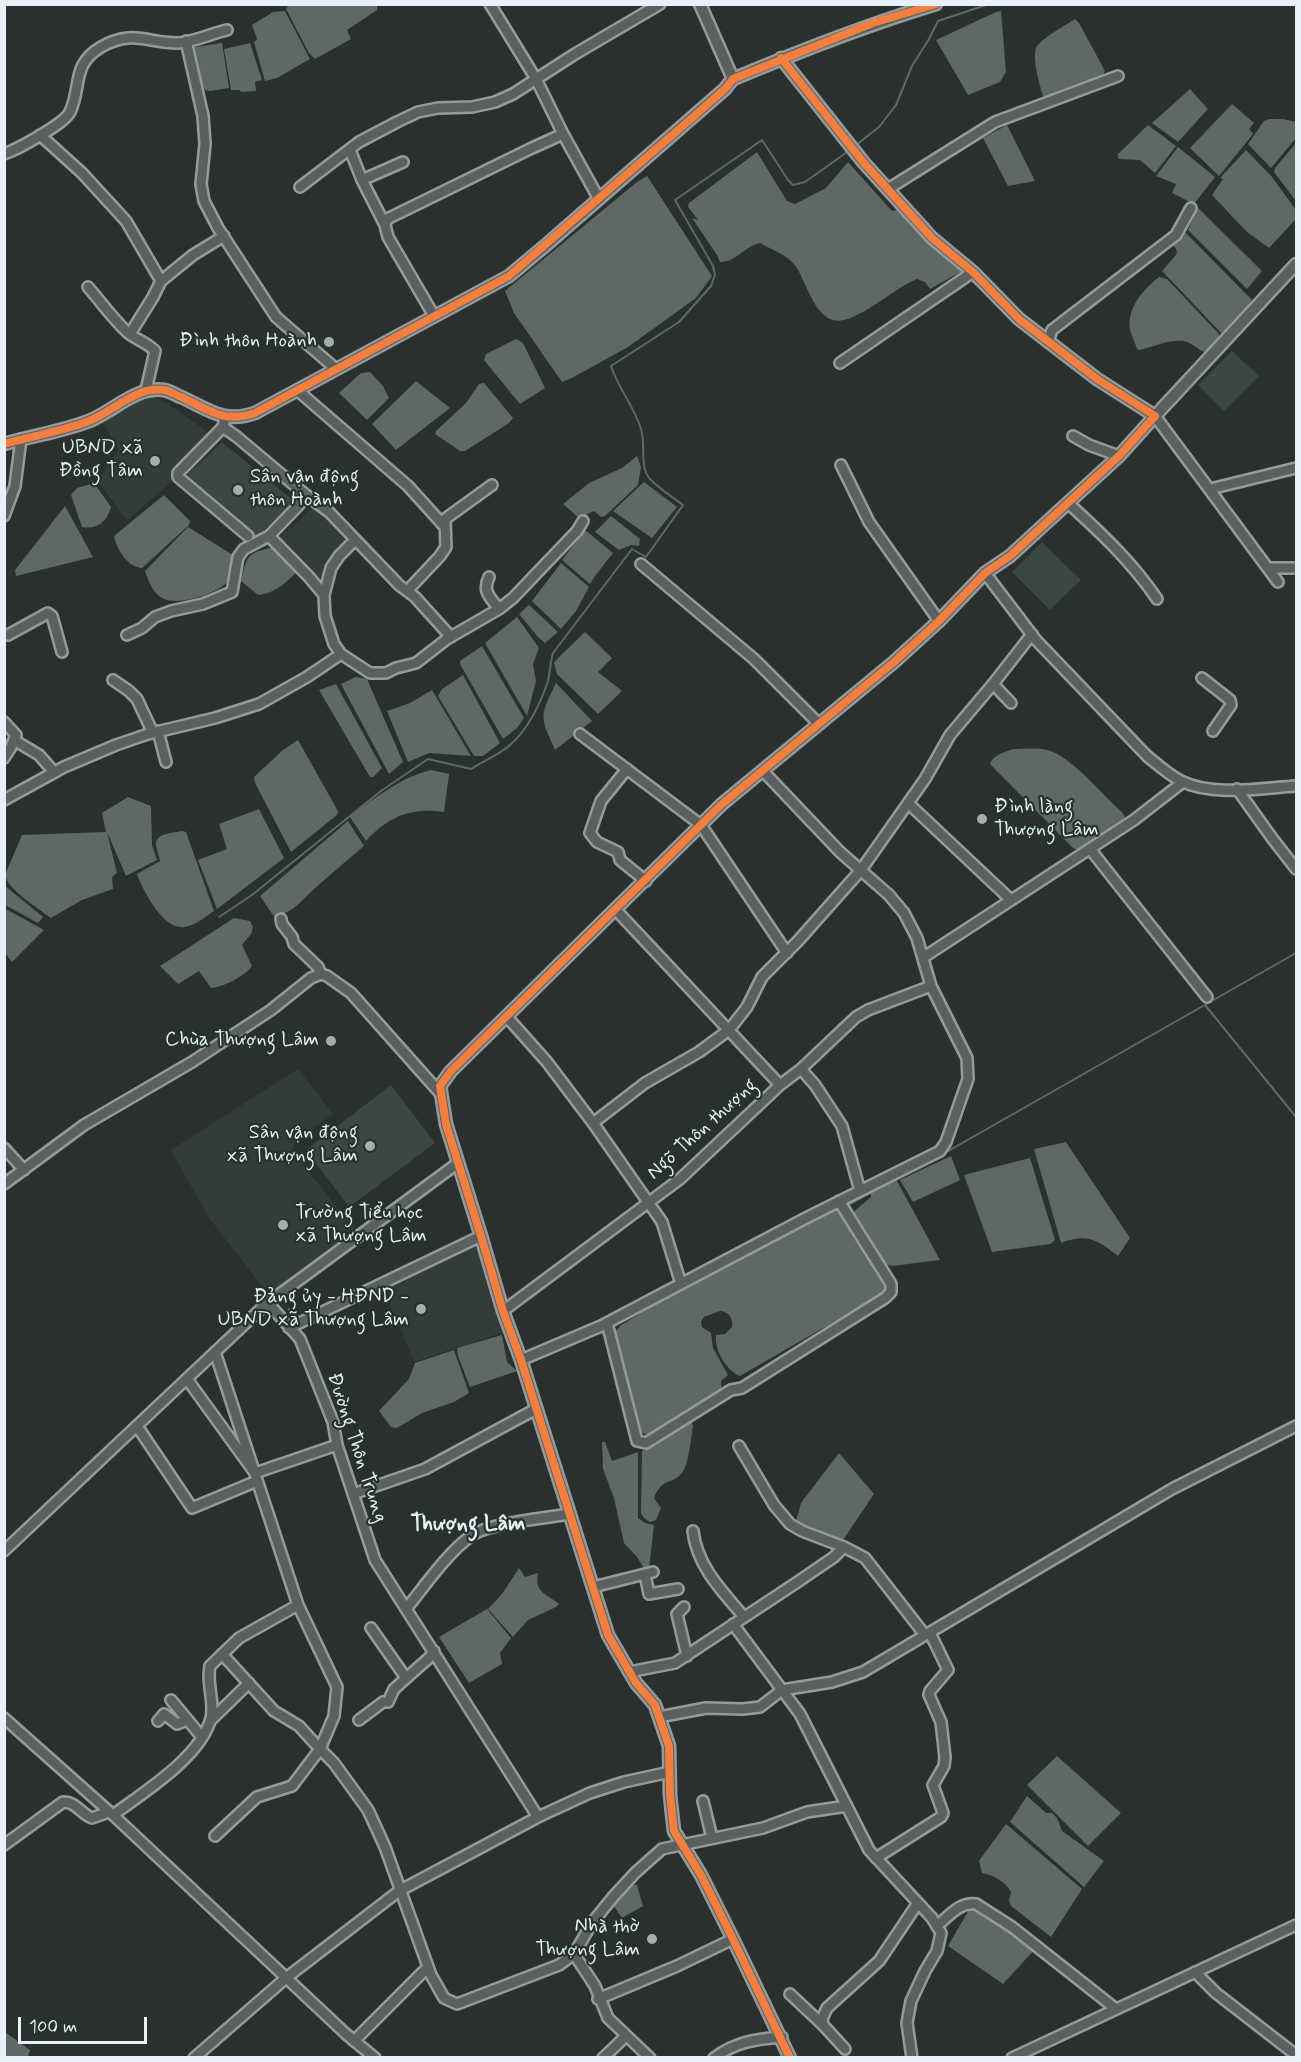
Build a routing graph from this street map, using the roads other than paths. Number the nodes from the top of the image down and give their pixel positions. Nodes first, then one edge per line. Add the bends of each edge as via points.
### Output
1 (490, 4) edge
2 (660, 4) edge
3 (700, 4) edge
4 (936, 4) edge
5 (227, 30) dead end
6 (186, 41) junction
7 (781, 58) junction
8 (1118, 76) dead end
9 (536, 79) junction
10 (729, 84) junction
11 (563, 134) junction
12 (40, 135) junction
13 (350, 150) junction
14 (4, 154) edge
15 (404, 162) dead end
16 (362, 180) junction
17 (300, 187) dead end
18 (888, 189) junction
19 (599, 199) junction
20 (1191, 208) dead end
21 (385, 225) junction
22 (224, 236) junction
23 (1296, 264) edge
24 (973, 272) junction
25 (160, 281) junction
26 (88, 287) dead end
27 (435, 316) junction
28 (130, 334) junction
29 (1048, 342) junction
30 (840, 363) dead end
31 (336, 369) junction
32 (146, 390) junction
33 (297, 390) junction
34 (1155, 416) junction
35 (224, 422) junction
36 (1073, 436) dead end
37 (21, 439) junction
38 (4, 444) edge
39 (1119, 456) junction
40 (841, 465) dead end
41 (1296, 468) edge
42 (492, 485) dead end
43 (1210, 489) junction
44 (306, 495) junction
45 (1068, 503) junction
46 (4, 516) edge
47 (583, 521) dead end
48 (445, 527) junction
49 (248, 536) dead end
50 (269, 536) junction
51 (356, 540) junction
52 (641, 564) dead end
53 (1268, 568) junction
54 (1296, 568) edge
55 (985, 573) junction
56 (489, 577) dead end
57 (1278, 582) dead end
58 (407, 591) junction
59 (324, 595) junction
60 (1157, 599) dead end
61 (499, 609) junction
62 (939, 621) junction
63 (8, 634) dead end
64 (1032, 634) junction
65 (127, 635) dead end
66 (451, 637) junction
67 (62, 652) dead end
68 (341, 654) junction
69 (1202, 678) dead end
70 (113, 680) dead end
71 (993, 684) junction
72 (1011, 703) dead end
73 (4, 722) edge
74 (819, 724) junction
75 (1213, 731) dead end
76 (155, 732) junction
77 (580, 734) dead end
78 (14, 740) junction
79 (4, 758) edge
80 (166, 762) dead end
81 (627, 769) junction
82 (764, 771) junction
83 (54, 772) junction
84 (1183, 782) junction
85 (1296, 786) edge
86 (1237, 789) junction
87 (4, 800) edge
88 (908, 803) junction
89 (701, 825) junction
90 (1090, 849) junction
91 (1296, 869) edge
92 (861, 870) junction
93 (646, 881) junction
94 (1011, 900) junction
95 (616, 910) junction
96 (281, 919) dead end
97 (787, 953) junction
98 (924, 957) junction
99 (321, 974) junction
100 (931, 986) junction
101 (1206, 997) dead end
102 (507, 1017) junction
103 (729, 1030) junction
104 (801, 1069) junction
105 (780, 1085) junction
106 (440, 1093) junction
107 (593, 1123) junction
108 (4, 1148) edge
109 (458, 1163) junction
110 (24, 1170) junction
111 (4, 1184) edge
112 (860, 1191) junction
113 (839, 1201) junction
114 (648, 1204) junction
115 (481, 1236) junction
116 (681, 1284) junction
117 (268, 1303) junction
118 (503, 1311) junction
119 (607, 1323) junction
120 (289, 1328) junction
121 (215, 1352) junction
122 (521, 1360) junction
123 (187, 1378) junction
124 (536, 1409) junction
125 (137, 1426) junction
126 (1296, 1426) edge
127 (337, 1444) junction
128 (739, 1446) dead end
129 (256, 1477) junction
130 (353, 1494) junction
131 (570, 1514) junction
132 (693, 1531) dead end
133 (844, 1547) junction
134 (4, 1551) edge
135 (593, 1587) junction
136 (678, 1589) dead end
137 (297, 1605) junction
138 (684, 1607) dead end
139 (406, 1609) junction
140 (744, 1617) junction
141 (734, 1624) junction
142 (370, 1628) dead end
143 (927, 1634) junction
144 (434, 1651) junction
145 (222, 1654) junction
146 (687, 1656) junction
147 (629, 1672) junction
148 (406, 1678) junction
149 (249, 1683) junction
150 (782, 1690) junction
151 (171, 1700) dead end
152 (659, 1717) junction
153 (4, 1718) edge
154 (187, 1720) junction
155 (358, 1720) dead end
156 (210, 1721) junction
157 (158, 1722) dead end
158 (201, 1736) junction
159 (320, 1749) junction
160 (670, 1772) junction
161 (703, 1801) dead end
162 (847, 1806) junction
163 (111, 1814) junction
164 (538, 1817) junction
165 (215, 1836) dead end
166 (712, 1838) junction
167 (682, 1844) junction
168 (4, 1845) edge
169 (876, 1858) junction
170 (399, 1891) junction
171 (918, 1903) junction
172 (1296, 1925) edge
173 (937, 1926) junction
174 (733, 1939) junction
175 (574, 1954) junction
176 (428, 1967) junction
177 (1198, 1975) junction
178 (286, 1978) junction
179 (790, 1994) dead end
180 (598, 1999) junction
181 (1116, 2009) junction
182 (823, 2025) junction
183 (626, 2036) junction
184 (782, 2037) junction
185 (354, 2041) junction
186 (845, 2049) dead end
187 (1296, 2055) edge
188 (194, 2058) edge
189 (375, 2058) edge
190 (603, 2058) edge
191 (650, 2058) edge
192 (714, 2058) edge
193 (790, 2058) edge
194 (912, 2058) edge
195 (1012, 2058) edge

1 - 9 street
2 - 9 street
3 - 10 street
4 - 7 street
5 - 6 street
6 - 12 street via 131,38 102,46 81,66 69,114
6 - 22 street via 203,116 204,201
7 - 10 street
7 - 18 street
8 - 18 street via 995,122
9 - 11 street
9 - 13 street via 495,102 418,112
10 - 19 street
11 - 19 street
11 - 21 street via 387,219
12 - 14 street
12 - 25 street via 126,221
13 - 16 street
13 - 17 street
15 - 16 street
16 - 21 street
18 - 24 street via 932,238
19 - 27 street via 509,276
20 - 29 street via 1176,235 1052,330
21 - 27 street via 388,237
22 - 25 street
22 - 31 street via 276,317
23 - 34 street
24 - 29 street via 1018,319
24 - 30 street
25 - 28 street
26 - 28 street
27 - 31 street
28 - 32 street via 155,351
29 - 34 street
31 - 33 street
32 - 35 street via 166,390
32 - 37 street via 89,421
33 - 35 street via 255,413
33 - 48 street via 408,486
34 - 39 street
34 - 43 street
35 - 44 street
35 - 49 street via 178,477
36 - 39 street
37 - 38 street
37 - 46 street via 15,486
39 - 45 street
40 - 62 street via 869,522
41 - 43 street
42 - 48 street via 445,519
43 - 53 street
44 - 50 street
44 - 51 street
45 - 55 street via 1010,556
45 - 60 street via 1113,544
47 - 61 street
48 - 58 street via 446,547
50 - 59 street
50 - 65 street via 244,549 238,557 232,592 155,617
51 - 58 street
51 - 59 street via 331,568
52 - 74 street via 754,659
53 - 54 street
53 - 57 street
55 - 62 street
55 - 64 street
56 - 61 street via 485,586
58 - 66 street
59 - 68 street via 328,625
61 - 66 street
62 - 74 street
63 - 67 street via 48,612
64 - 71 street
64 - 84 street via 1147,756
66 - 68 street via 416,663 386,674 370,673
68 - 76 street via 259,704
69 - 75 street via 1230,700 1231,705
70 - 76 street via 137,699
71 - 72 street
71 - 88 street via 950,735
73 - 78 street via 14,731
74 - 82 street
76 - 80 street
76 - 83 street
77 - 81 street
78 - 79 street
78 - 83 street via 39,755
81 - 89 street
81 - 93 street via 601,801 590,833 597,842 618,852 620,860
82 - 89 street
82 - 92 street
83 - 87 street
84 - 86 street via 1211,790
84 - 90 street
85 - 86 street
86 - 91 street
88 - 92 street
88 - 94 street
89 - 93 street
89 - 97 street
90 - 94 street
90 - 101 street
92 - 97 street
92 - 98 street via 904,913
93 - 95 street
94 - 98 street
95 - 102 street
95 - 103 street
96 - 99 street via 294,944
97 - 103 street via 762,977 747,1007
98 - 100 street
99 - 106 street via 351,993
99 - 110 street via 192,1062 84,1125
100 - 104 street, Ngõ Thôn thượng via 856,1017
100 - 112 street via 967,1058 968,1079 940,1151
102 - 106 street via 451,1071 440,1086
102 - 107 street
103 - 105 street
103 - 107 street via 645,1083
104 - 105 street, Ngõ Thôn thượng
104 - 112 street via 842,1126
105 - 114 street, Ngõ Thôn thượng
106 - 109 street
107 - 114 street
108 - 110 street
109 - 115 street
109 - 117 street
110 - 111 street
112 - 113 street
113 - 116 street
113 - 119 street via 891,1284 891,1292 742,1388 731,1390 646,1443 637,1441
114 - 116 street via 662,1222
114 - 118 street, Ngõ Thôn thượng
115 - 118 street
115 - 120 street
116 - 119 street
117 - 120 street, Đường Thôn Trung
117 - 121 street
118 - 122 street
119 - 122 street
120 - 127 street, Đường Thôn Trung via 300,1339 333,1422
121 - 123 street
121 - 129 street
122 - 124 street
123 - 125 street
123 - 129 street
124 - 130 street via 425,1469
124 - 131 street
125 - 129 street via 192,1508
125 - 134 street
126 - 143 street via 1172,1489
127 - 129 street
127 - 130 street, Đường Thôn Trung
128 - 133 street via 773,1504 790,1524
129 - 137 street
130 - 139 street, Đường Thôn Trung via 375,1560
131 - 135 street
131 - 139 street via 486,1528 471,1536
132 - 140 street via 700,1559
133 - 140 street
133 - 143 street via 865,1558
135 - 136 street via 649,1573 649,1594
135 - 147 street via 608,1635
137 - 145 street via 239,1638
137 - 159 street via 337,1687 334,1716
138 - 146 street via 677,1614
139 - 144 street, Đường Thôn Trung
140 - 141 street
141 - 146 street
141 - 150 street
142 - 148 street
143 - 150 street via 863,1672 832,1682
143 - 169 street via 948,1670 929,1695 942,1729 944,1766 933,1785 944,1813
144 - 148 street
144 - 164 street, Đường Thôn Trung
145 - 149 street
145 - 156 street via 209,1671
146 - 147 street via 675,1663
147 - 152 street via 656,1705
148 - 155 street via 388,1702
149 - 156 street
149 - 159 street via 274,1711 299,1726
150 - 152 street via 760,1707 706,1708
150 - 162 street via 800,1714
151 - 154 street
152 - 160 street via 669,1746
153 - 163 street
154 - 157 street via 177,1724 164,1714
154 - 158 street
156 - 158 street
158 - 163 street via 181,1764
159 - 165 street via 292,1786 256,1797
159 - 170 street via 368,1810
160 - 164 street via 590,1793
160 - 167 street via 674,1831
161 - 166 street
162 - 166 street via 807,1812 763,1828
162 - 169 street
163 - 168 street via 92,1818 72,1803 63,1802
163 - 178 street
164 - 170 street
166 - 167 street
167 - 174 street
167 - 175 street via 662,1849 635,1873 592,1923
169 - 171 street
170 - 176 street
170 - 178 street
171 - 173 street
171 - 182 street via 879,1961 827,2008
172 - 177 street
173 - 181 street via 961,1905 976,1904 1012,1926
173 - 194 street via 941,1933 937,1951 911,2001 908,2023
174 - 180 street
174 - 184 street
175 - 176 street via 560,1965 457,2004 444,1998
175 - 180 street via 595,1986
176 - 185 street
177 - 181 street
177 - 187 street
178 - 185 street
178 - 188 street
179 - 182 street
180 - 183 street via 608,2018
181 - 195 street
182 - 186 street
183 - 190 street
183 - 191 street
184 - 192 street via 754,2039 728,2047
184 - 193 street
185 - 189 street

